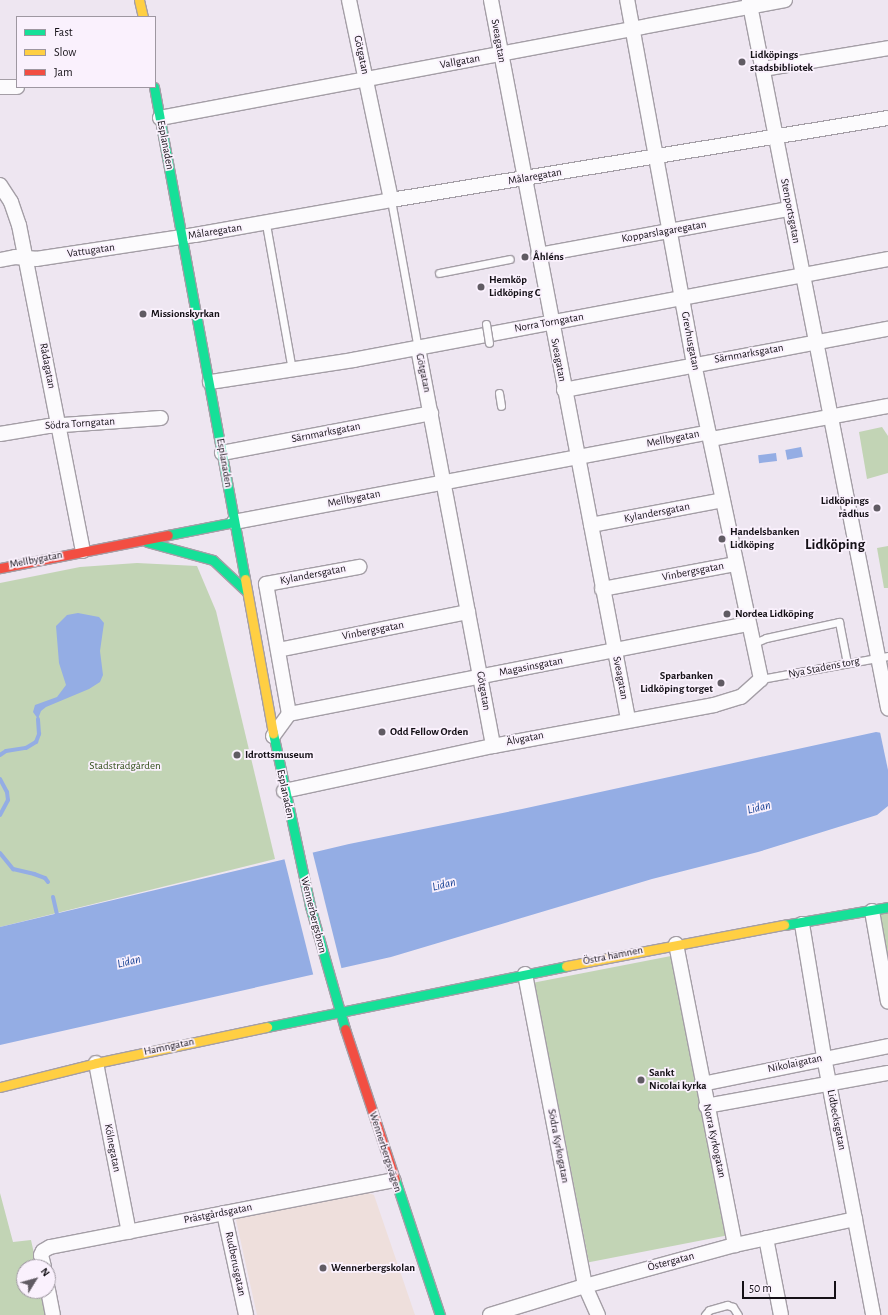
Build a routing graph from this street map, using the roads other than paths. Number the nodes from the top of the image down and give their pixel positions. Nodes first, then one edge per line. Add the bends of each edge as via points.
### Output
1 (139, 0) edge
2 (349, 0) edge
3 (491, 0) edge
4 (627, 0) edge
5 (785, 0) edge
6 (750, 3) edge
7 (143, 16) edge
8 (632, 29) junction
9 (888, 48) edge
10 (501, 55) junction
11 (763, 69) junction
12 (366, 79) junction
13 (0, 87) edge
14 (16, 87) edge
15 (154, 88) edge
16 (160, 118) junction
17 (888, 118) edge
18 (775, 137) junction
19 (657, 155) junction
20 (524, 179) junction
21 (0, 185) edge
22 (391, 200) junction
23 (790, 209) junction
24 (266, 224) junction
25 (670, 231) junction
26 (182, 238) junction
27 (538, 255) junction
28 (26, 258) junction
29 (510, 259) dead end
30 (888, 259) edge
31 (0, 260) edge
32 (439, 272) dead end
33 (803, 276) junction
34 (682, 299) junction
35 (551, 323) junction
36 (486, 324) dead end
37 (888, 329) edge
38 (489, 343) dead end
39 (816, 343) junction
40 (418, 348) junction
41 (694, 364) junction
42 (292, 370) junction
43 (210, 382) junction
44 (564, 390) junction
45 (499, 393) dead end
46 (501, 406) dead end
47 (888, 406) edge
48 (431, 413) junction
49 (161, 418) dead end
50 (832, 419) junction
51 (59, 425) junction
52 (0, 434) edge
53 (710, 436) junction
54 (222, 453) junction
55 (577, 458) junction
56 (445, 482) junction
57 (723, 500) junction
58 (234, 522) junction
59 (591, 525) junction
60 (139, 541) junction
61 (83, 551) junction
62 (736, 564) junction
63 (359, 567) dead end
64 (0, 568) edge
65 (602, 589) junction
66 (246, 591) junction
67 (468, 612) junction
68 (748, 624) junction
69 (752, 644) junction
70 (278, 650) junction
71 (614, 650) junction
72 (883, 657) edge
73 (847, 663) junction
74 (481, 677) junction
75 (761, 679) junction
76 (888, 708) edge
77 (289, 714) junction
78 (628, 719) junction
79 (273, 736) junction
80 (493, 746) junction
81 (284, 792) junction
82 (295, 839) joint
83 (888, 907) edge
84 (872, 910) junction
85 (802, 924) junction
86 (676, 944) junction
87 (525, 974) junction
88 (332, 989) joint
89 (888, 1002) edge
90 (340, 1012) junction
91 (888, 1046) edge
92 (824, 1057) junction
93 (96, 1063) junction
94 (888, 1073) edge
95 (829, 1083) junction
96 (702, 1084) junction
97 (0, 1087) edge
98 (706, 1106) junction
99 (394, 1180) junction
100 (224, 1212) junction
101 (855, 1220) junction
102 (129, 1232) junction
103 (766, 1238) junction
104 (735, 1245) junction
105 (42, 1259) edge
106 (585, 1286) junction
107 (50, 1299) edge
108 (53, 1315) edge
109 (246, 1315) edge
110 (440, 1315) edge
111 (490, 1315) edge
112 (598, 1315) edge
113 (705, 1315) edge
114 (738, 1315) edge
115 (781, 1315) edge
116 (873, 1315) edge

1 - 7 street
2 - 12 street, Götgatan
3 - 10 street, Sveagatan
4 - 8 street, Grevhusgatan
5 - 6 street, Vallgatan
6 - 8 street, Vallgatan
6 - 11 street, Stenportsgatan
8 - 10 street, Vallgatan
8 - 19 street, Grevhusgatan
9 - 11 street
10 - 12 street, Vallgatan
10 - 20 street, Sveagatan
11 - 18 street, Stenportsgatan
12 - 16 street, Vallgatan
12 - 22 street, Götgatan
13 - 14 street
15 - 16 street, Esplanaden
16 - 26 street, Esplanaden
17 - 18 street, Målaregatan
18 - 19 street, Målaregatan
18 - 23 street, Stenportsgatan
19 - 20 street, Målaregatan
19 - 25 street, Grevhusgatan
20 - 22 street, Målaregatan
20 - 27 street, Sveagatan
21 - 28 street, Rådagatan via 14,210
22 - 24 street, Målaregatan
22 - 40 lane, Götgatan
23 - 25 street, Kopparslagaregatan
23 - 33 street, Stenportsgatan
24 - 26 street, Målaregatan
24 - 42 lane
25 - 27 street, Kopparslagaregatan
25 - 34 street, Grevhusgatan
26 - 28 street, Vattugatan via 36,259
26 - 43 street, Esplanaden
27 - 35 street, Sveagatan
28 - 31 street, Vattugatan
28 - 51 street, Rådagatan
29 - 32 lane
30 - 33 street, Norra Torngatan
33 - 34 street, Norra Torngatan
33 - 39 street, Stenportsgatan
34 - 35 street, Norra Torngatan
34 - 41 street, Grevhusgatan
35 - 40 street, Norra Torngatan
35 - 44 street, Sveagatan
36 - 38 lane, bridge
37 - 39 street, Särnmarksgatan
39 - 41 street, Särnmarksgatan
39 - 50 street, Stenportsgatan
40 - 42 street, Norra Torngatan
40 - 48 street, Götgatan
41 - 44 street, Särnmarksgatan
41 - 53 street, Grevhusgatan
42 - 43 street, Norra Torngatan
43 - 54 street, Esplanaden
44 - 55 street, Sveagatan
45 - 46 lane
47 - 50 street, Mellbygatan
48 - 54 street, Särnmarksgatan
48 - 56 street, Götgatan
49 - 51 street, Södra Torngatan
50 - 53 street, Mellbygatan
50 - 72 street, Stenportsgatan
51 - 52 street, Södra Torngatan
51 - 61 street, Rådagatan
53 - 55 street, Mellbygatan
53 - 57 street, Grevhusgatan
54 - 58 street, Esplanaden
55 - 56 street, Mellbygatan
55 - 59 street, Sveagatan
56 - 58 street, Mellbygatan
56 - 67 street, Götgatan
57 - 59 street, Kylandersgatan
57 - 62 street, Grevhusgatan
58 - 60 street, Mellbygatan
58 - 66 street, Esplanaden
59 - 65 street, Sveagatan
60 - 61 street, Mellbygatan
60 - 66 street via 213,560
61 - 64 street, Mellbygatan
62 - 65 street, Vinbergsgatan
62 - 68 street, Grevhusgatan
63 - 70 street, Kylandersgatan via 266,584
65 - 71 street, Sveagatan
66 - 79 street, Esplanaden
67 - 70 street, Vinbergsgatan
67 - 74 street, Götgatan
68 - 69 street, Grevhusgatan
68 - 71 street, Magasinsgatan
69 - 73 lane via 766,638 840,622
69 - 75 street, Grevhusgatan
70 - 77 street
71 - 74 street, Magasinsgatan
71 - 78 street, Sveagatan
72 - 73 lane, Nya Stadens torg
72 - 76 street, Stenportsgatan
73 - 75 lane, Nya Stadens torg
74 - 77 street, Magasinsgatan
74 - 80 street, Götgatan
75 - 78 street, Älvgatan via 741,697 714,705
77 - 79 street
78 - 80 street, Älvgatan
79 - 81 street, Esplanaden
80 - 81 street, Älvgatan
81 - 82 street, Esplanaden
82 - 88 street, Wennerbergsbron
83 - 84 street, Östra hamnen
84 - 85 street, Östra hamnen
84 - 89 street
85 - 86 street, Östra hamnen
85 - 92 street, Lidbecksgatan
86 - 87 street, Östra hamnen
86 - 96 street, Norra Kyrkogatan
87 - 90 street, Östra hamnen
87 - 106 street, Södra Kyrkogatan
88 - 90 street, Wennerbergsvägen
90 - 93 street, Hamngatan
90 - 99 street, Wennerbergsvägen
91 - 92 street, Nikolaigatan
92 - 95 street, Lidbecksgatan
92 - 96 street, Nikolaigatan
93 - 97 street, Hamngatan
93 - 102 street, Kölnegatan
94 - 95 street
95 - 98 street
95 - 101 street, Lidbecksgatan
96 - 98 street, Norra Kyrkogatan
98 - 104 street, Norra Kyrkogatan
99 - 100 street, Prästgårdsgatan
99 - 110 street, Wennerbergsvägen
100 - 102 street, Prästgårdsgatan
100 - 109 street, Rudberusgatan
101 - 103 street, Östergatan
101 - 116 street, Lidbecksgatan
102 - 105 street, Prästgårdsgatan via 44,1251
103 - 104 street, Östergatan
103 - 115 street
104 - 106 street, Östergatan
106 - 111 street, Östergatan
106 - 112 street, Södra Kyrkogatan
107 - 108 street
113 - 114 lane via 709,1310 728,1305 733,1307

